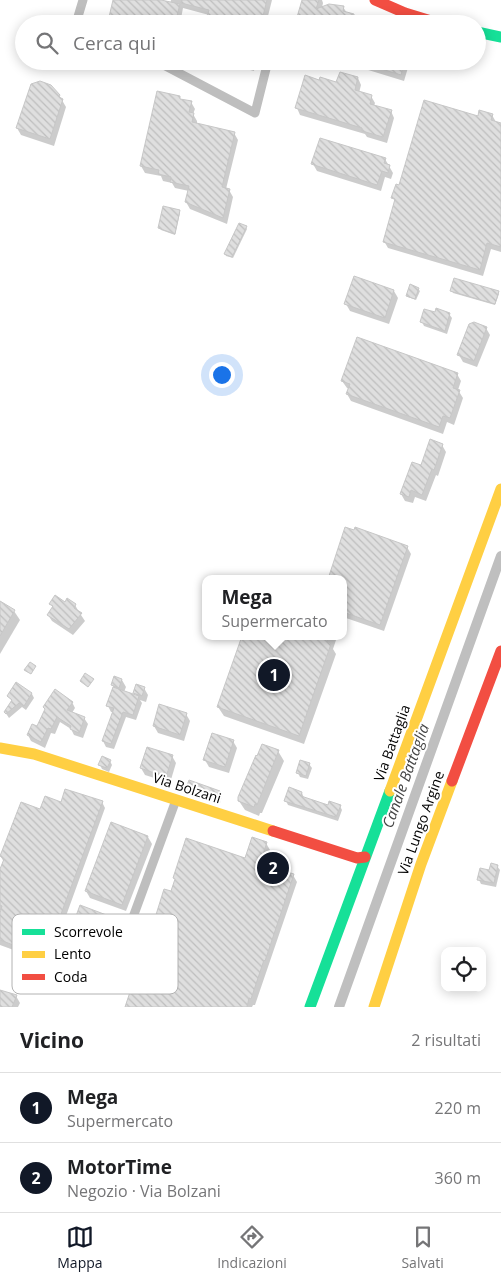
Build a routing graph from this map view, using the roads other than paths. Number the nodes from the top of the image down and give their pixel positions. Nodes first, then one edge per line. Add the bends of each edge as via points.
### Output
1 (83, 0) edge
2 (374, 0) edge
3 (78, 15) edge
4 (412, 15) edge
5 (486, 34) edge
6 (501, 38) edge
7 (173, 70) edge
8 (266, 70) edge
9 (501, 489) edge
10 (501, 651) edge
11 (0, 748) edge
12 (176, 800) junction
13 (365, 858) junction
14 (134, 914) edge
15 (310, 1007) edge
16 (374, 1007) edge

1 - 3 street
2 - 4 street
5 - 6 street
7 - 8 street via 255,113
9 - 13 street, Via Battaglia
10 - 16 street, Via Lungo Argine via 424,856
11 - 12 street, Via Bolzani via 34,754
12 - 13 street, Via Bolzani
12 - 14 street
13 - 15 street, Via Battaglia

